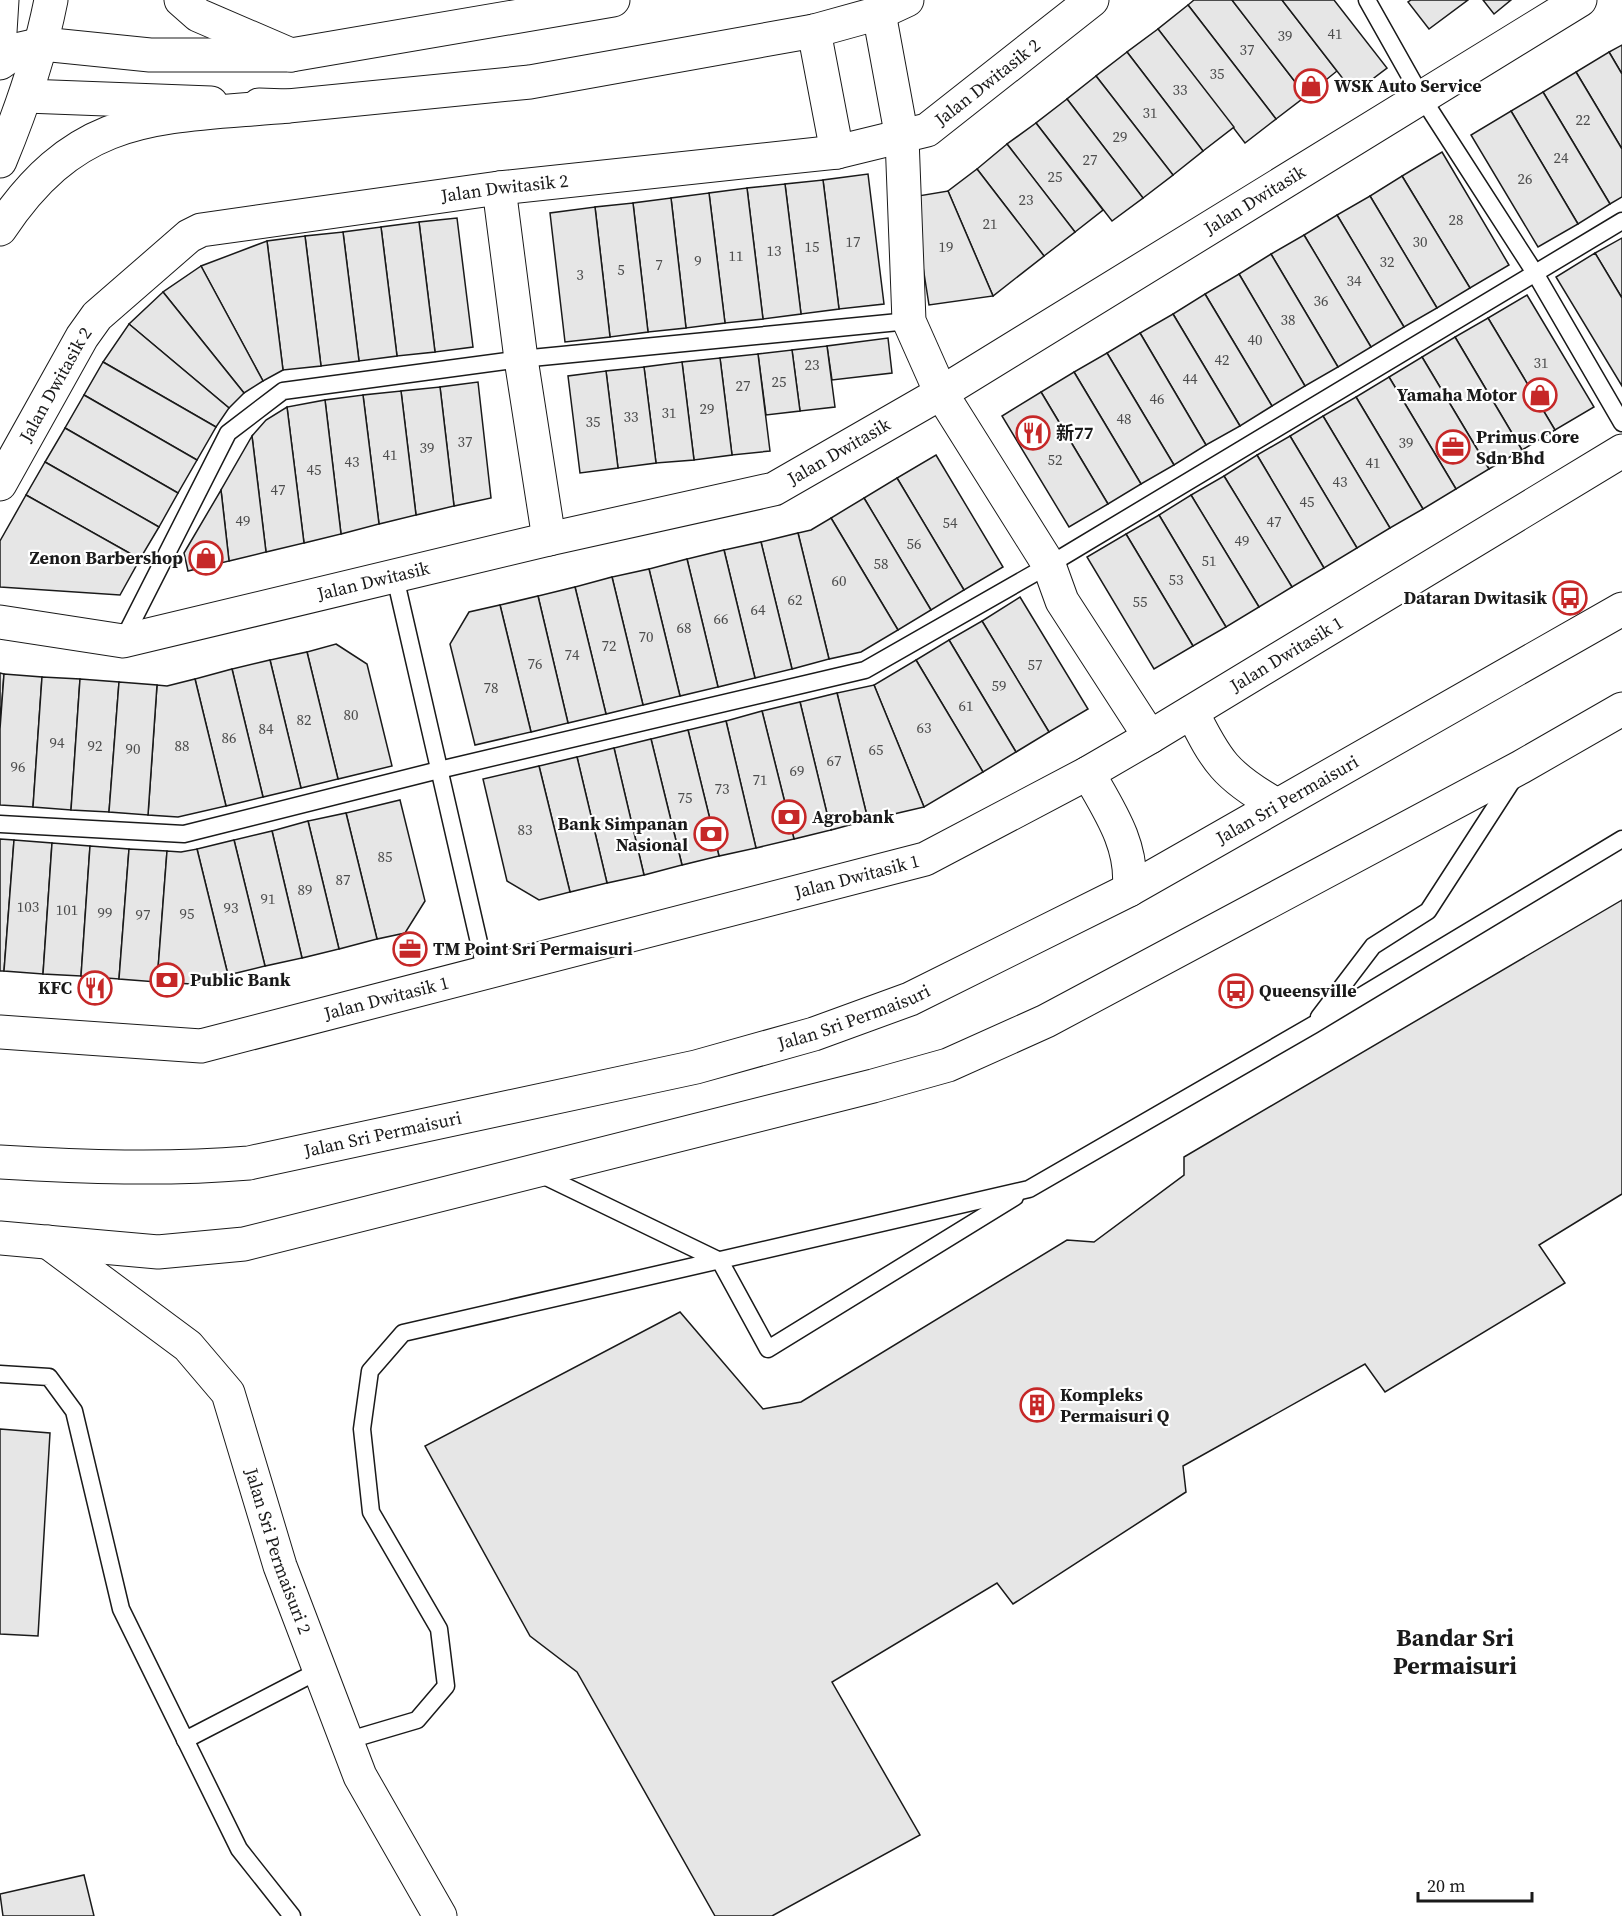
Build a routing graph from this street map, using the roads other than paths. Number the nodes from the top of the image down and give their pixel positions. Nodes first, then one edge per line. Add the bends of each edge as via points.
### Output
1 (2, 0) edge
2 (51, 0) edge
3 (181, 0) edge
4 (613, 0) edge
5 (1092, 0) edge
6 (1580, 0) edge
7 (1372, 1) edge
8 (893, 6) edge
9 (814, 31) junction
10 (0, 32) edge
11 (42, 44) junction
12 (291, 56) junction
13 (0, 63) edge
14 (0, 69) edge
15 (26, 96) junction
16 (1421, 96) junction
17 (288, 106) junction
18 (902, 138) junction
19 (837, 152) junction
20 (0, 161) edge
21 (499, 188) junction
22 (1622, 221) edge
23 (0, 229) edge
24 (1535, 273) junction
25 (909, 321) junction
26 (520, 359) junction
27 (941, 393) junction
28 (1622, 423) edge
29 (1622, 451) edge
30 (0, 484) edge
31 (549, 539) junction
32 (1048, 564) junction
33 (395, 577) junction
34 (1622, 609) edge
35 (1622, 621) edge
36 (0, 622) edge
37 (123, 641) junction
38 (1528, 663) junction
39 (1622, 709) edge
40 (1191, 712) junction
41 (1150, 737) junction
42 (1521, 767) junction
43 (439, 770) junction
44 (1088, 773) junction
45 (1275, 804) junction
46 (0, 824) edge
47 (1622, 839) edge
48 (1129, 890) junction
49 (486, 973) junction
50 (1313, 1025) junction
51 (0, 1032) edge
52 (0, 1162) edge
53 (536, 1172) junction
54 (1029, 1189) junction
55 (0, 1238) edge
56 (48, 1242) junction
57 (720, 1261) junction
58 (0, 1374) edge
59 (320, 1670) junction
60 (185, 1740) junction
61 (346, 1741) junction
62 (292, 1916) edge
63 (440, 1916) edge

1 - 10 street
2 - 11 street
3 - 12 street via 198,15
4 - 12 street
5 - 18 street, Jalan Dwitasik 2 via 927,130
6 - 16 street, Jalan Dwitasik
7 - 16 lane
8 - 9 street
8 - 18 street
9 - 17 street via 530,82
9 - 19 street
11 - 12 street via 150,56
11 - 13 street via 20,49
11 - 15 street
14 - 15 street via 7,85
15 - 17 street
15 - 20 street
16 - 24 lane
16 - 27 street, Jalan Dwitasik
17 - 23 street via 159,118 111,130 85,142 40,177 22,195
18 - 19 street, Jalan Dwitasik 2
18 - 25 street
19 - 21 street, Jalan Dwitasik 2
21 - 26 street
21 - 30 street, Jalan Dwitasik 2 via 201,230 189,236 97,316
22 - 24 lane
24 - 28 lane
24 - 32 lane
25 - 26 lane
25 - 27 street
26 - 31 street
26 - 37 lane via 282,391 228,433
27 - 31 street, Jalan Dwitasik via 774,489
27 - 32 street
29 - 40 street, Jalan Dwitasik 1
31 - 33 street, Jalan Dwitasik
32 - 41 street via 1062,601
32 - 43 lane via 865,670
33 - 37 street, Jalan Dwitasik
33 - 43 lane
34 - 38 street, Jalan Sri Permaisuri
35 - 38 street
36 - 37 street, Jalan Dwitasik
38 - 45 street, Jalan Sri Permaisuri
39 - 42 street
40 - 41 street, Jalan Dwitasik 1
40 - 45 street via 1214,757 1239,781
41 - 44 street, Jalan Dwitasik 1
42 - 50 lane via 1428,910 1373,946
42 - 53 street via 1046,1021 948,1065
43 - 46 lane via 184,834
43 - 49 lane
44 - 48 street via 1129,854
44 - 49 street, Jalan Dwitasik 1 via 925,859
45 - 48 street, Jalan Sri Permaisuri
47 - 50 lane
48 - 52 street, Jalan Sri Permaisuri via 910,999 814,1034 696,1067 249,1163 123,1169
49 - 51 street, Jalan Dwitasik 1 via 201,1046
50 - 54 lane
53 - 56 street via 244,1244 158,1252
53 - 57 lane
54 - 57 lane
54 - 57 lane via 768,1349
55 - 56 street
56 - 59 street, Jalan Sri Permaisuri 2 via 188,1346 228,1393 280,1566
57 - 61 lane via 403,1333 370,1371 362,1429 371,1512 439,1629 446,1686 417,1720
58 - 60 lane via 49,1377 74,1411 121,1609
59 - 60 lane
59 - 61 street, Jalan Sri Permaisuri 2
60 - 62 lane via 239,1849
61 - 63 street, Jalan Sri Permaisuri 2 via 360,1776

